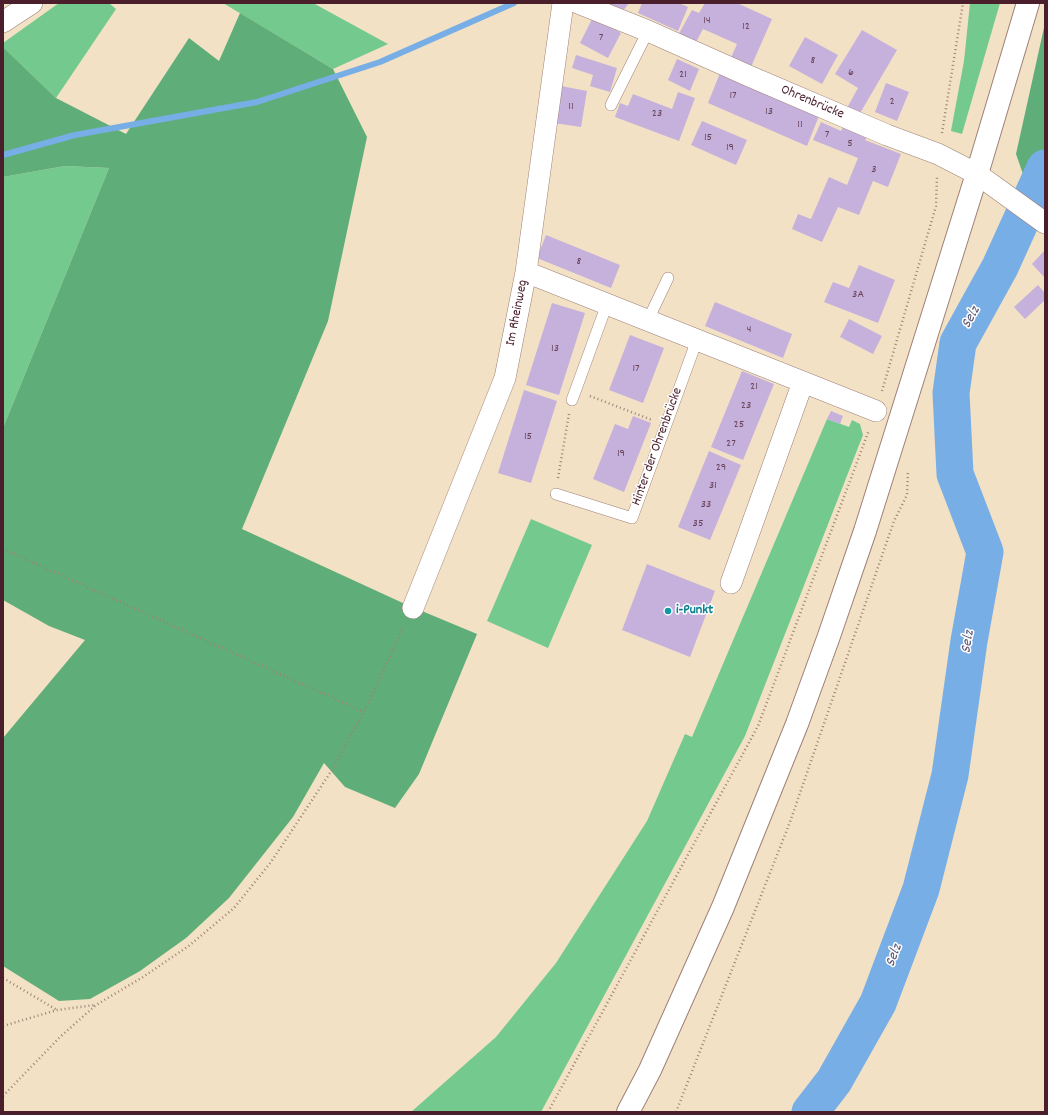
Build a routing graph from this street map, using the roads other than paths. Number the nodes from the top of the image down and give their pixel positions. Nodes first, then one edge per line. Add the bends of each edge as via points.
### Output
1 (32, 3) edge
2 (564, 3) edge
3 (578, 3) edge
4 (1028, 3) edge
5 (3, 22) edge
6 (648, 31) junction
7 (611, 105) dead end
8 (977, 174) junction
9 (1045, 223) edge
10 (526, 272) junction
11 (668, 278) dead end
12 (608, 304) junction
13 (648, 320) junction
14 (697, 340) junction
15 (803, 382) junction
16 (574, 396) road end
17 (876, 411) road end
18 (556, 494) road end
19 (731, 583) dead end
20 (413, 608) road end
21 (628, 1112) edge

1 - 5 street
2 - 10 street, Im Rheinweg
3 - 6 street, Ohrenbrücke
4 - 8 main road
6 - 7 lane
6 - 8 street, Ohrenbrücke via 887,135 938,154
8 - 9 street, Ohrenbrücke
8 - 21 main road via 865,531 797,724 720,914
10 - 12 street
10 - 20 street, Im Rheinweg via 505,378
11 - 13 lane
12 - 13 street
12 - 16 lane
13 - 14 street
14 - 15 street
14 - 18 lane, Hinter der Ohrenbrücke via 632,518
15 - 17 street
15 - 19 street

